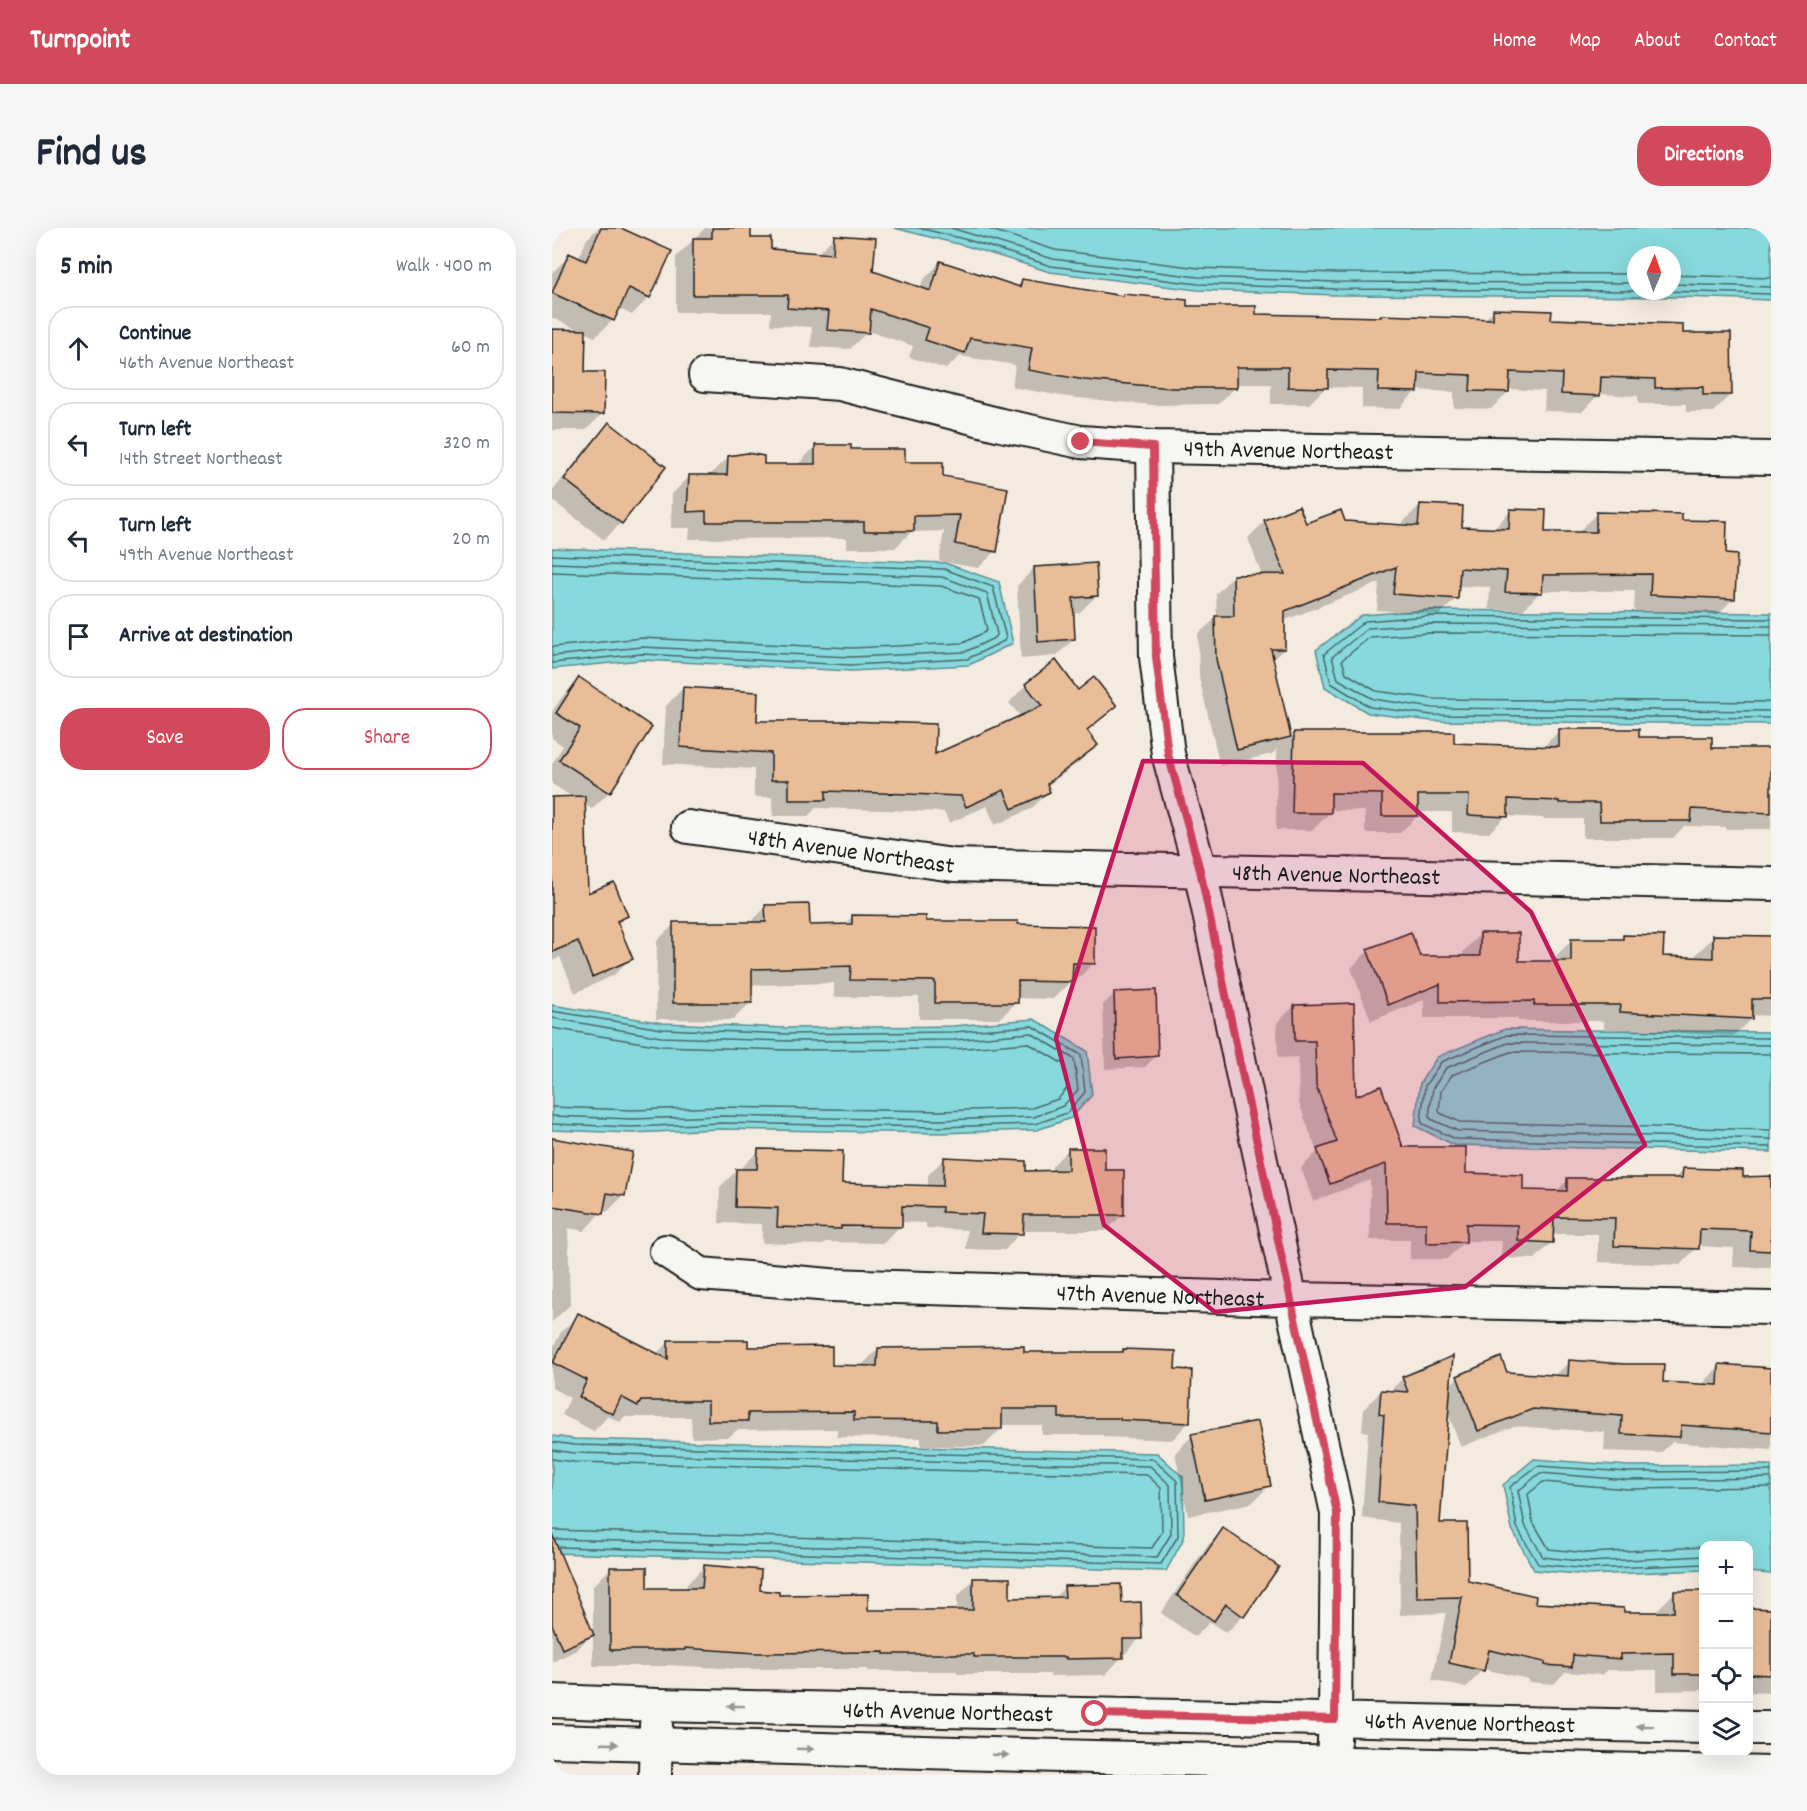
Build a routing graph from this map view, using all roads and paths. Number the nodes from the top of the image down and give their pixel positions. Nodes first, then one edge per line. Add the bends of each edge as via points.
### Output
1 (705, 375) dead end
2 (1153, 447) junction
3 (1771, 458) edge
4 (688, 827) dead end
5 (1200, 870) junction
6 (1771, 884) edge
7 (666, 1251) dead end
8 (1290, 1299) junction
9 (1771, 1308) edge
10 (552, 1701) edge
11 (657, 1705) junction
12 (1095, 1714) junction
13 (1335, 1719) junction
14 (1516, 1723) junction
15 (1699, 1727) edge
16 (1753, 1728) edge
17 (1771, 1728) edge
18 (552, 1741) edge
19 (655, 1760) edge
20 (1333, 1762) junction
21 (1093, 1766) edge
22 (1516, 1771) edge
23 (1771, 1773) edge

1 - 2 street, 49th Avenue Northeast via 840,384 1081,442
2 - 3 street, 49th Avenue Northeast
2 - 5 street via 1156,657 1168,754
4 - 5 street, 48th Avenue Northeast via 953,865
5 - 6 street, 48th Avenue Northeast
5 - 8 street
7 - 8 street, 47th Avenue Northeast via 701,1274 830,1285
8 - 9 street, 47th Avenue Northeast
8 - 13 street via 1337,1513
10 - 11 street, 46th Avenue Northeast
12 -> 11 street, 46th Avenue Northeast
11 - 19 street
12 - 13 street, 46th Avenue Northeast
12 - 21 street
13 - 14 street, 46th Avenue Northeast
13 - 20 street
15 -> 14 street, 46th Avenue Northeast
14 - 22 street
16 - 17 street
18 -> 19 street, 46th Avenue Northeast
19 -> 21 street, 46th Avenue Northeast
20 - 21 street, 46th Avenue Northeast
20 - 22 street, 46th Avenue Northeast
22 - 23 street, 46th Avenue Northeast

